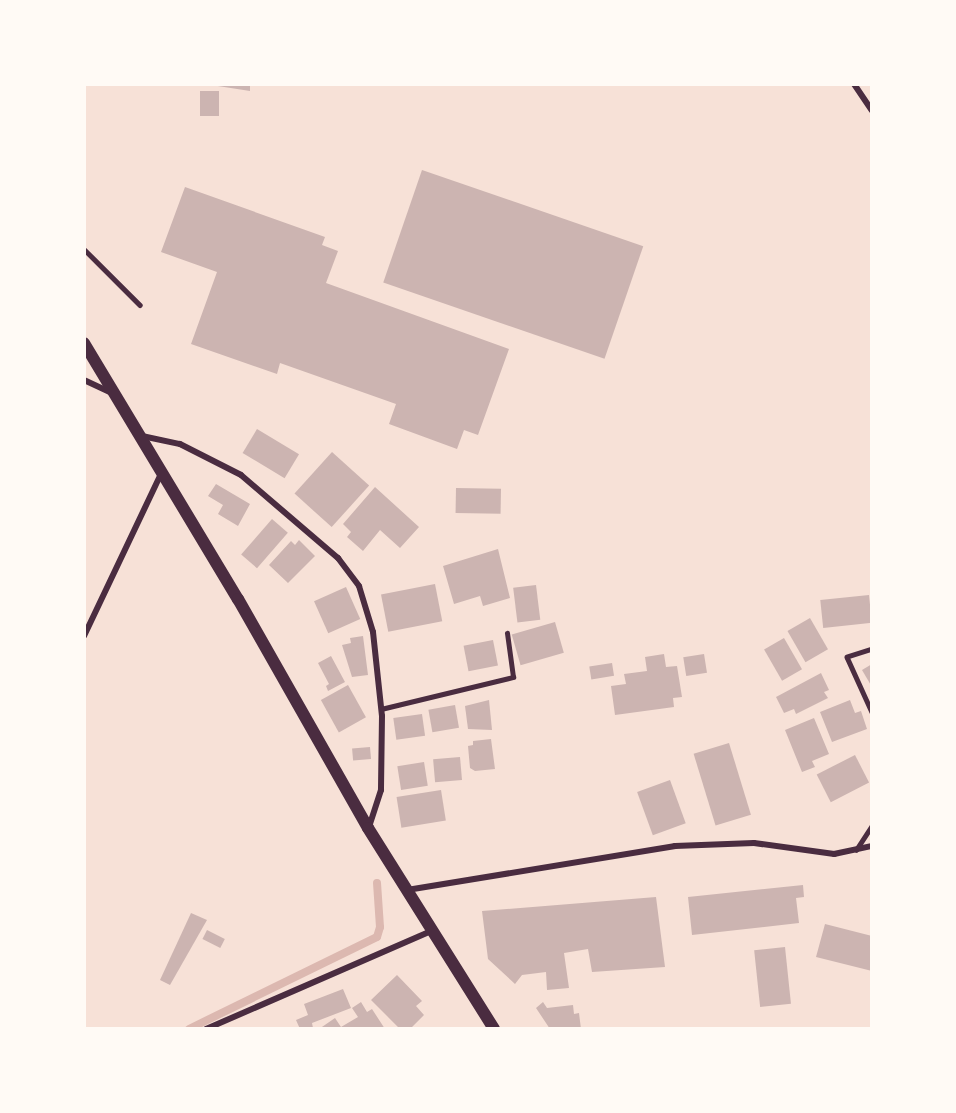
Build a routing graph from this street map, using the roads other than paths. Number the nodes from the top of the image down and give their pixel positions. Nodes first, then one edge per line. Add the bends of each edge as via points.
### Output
1 (854, 84) edge
2 (872, 111) edge
3 (84, 249) edge
4 (140, 304) dead end
5 (84, 343) edge
6 (84, 380) edge
7 (119, 396) junction
8 (142, 436) junction
9 (163, 471) junction
10 (507, 633) dead end
11 (84, 636) edge
12 (872, 649) edge
13 (381, 709) junction
14 (872, 712) edge
15 (872, 825) edge
16 (368, 828) junction
17 (872, 846) edge
18 (856, 849) junction
19 (407, 890) junction
20 (430, 931) junction
21 (206, 1029) edge
22 (494, 1029) edge

1 - 2 street
3 - 4 lane
5 - 7 main road
6 - 7 street
7 - 8 main road
8 - 9 main road
8 - 13 street via 180,444 241,475 338,558 359,586 373,632
9 - 11 street
9 - 16 main road
10 - 13 lane via 513,677
12 - 14 lane via 847,657
13 - 16 street via 381,790
15 - 18 lane
16 - 19 main road
17 - 18 street
18 - 19 street via 834,854 754,843 675,846
19 - 20 main road
20 - 21 street
20 - 22 main road

